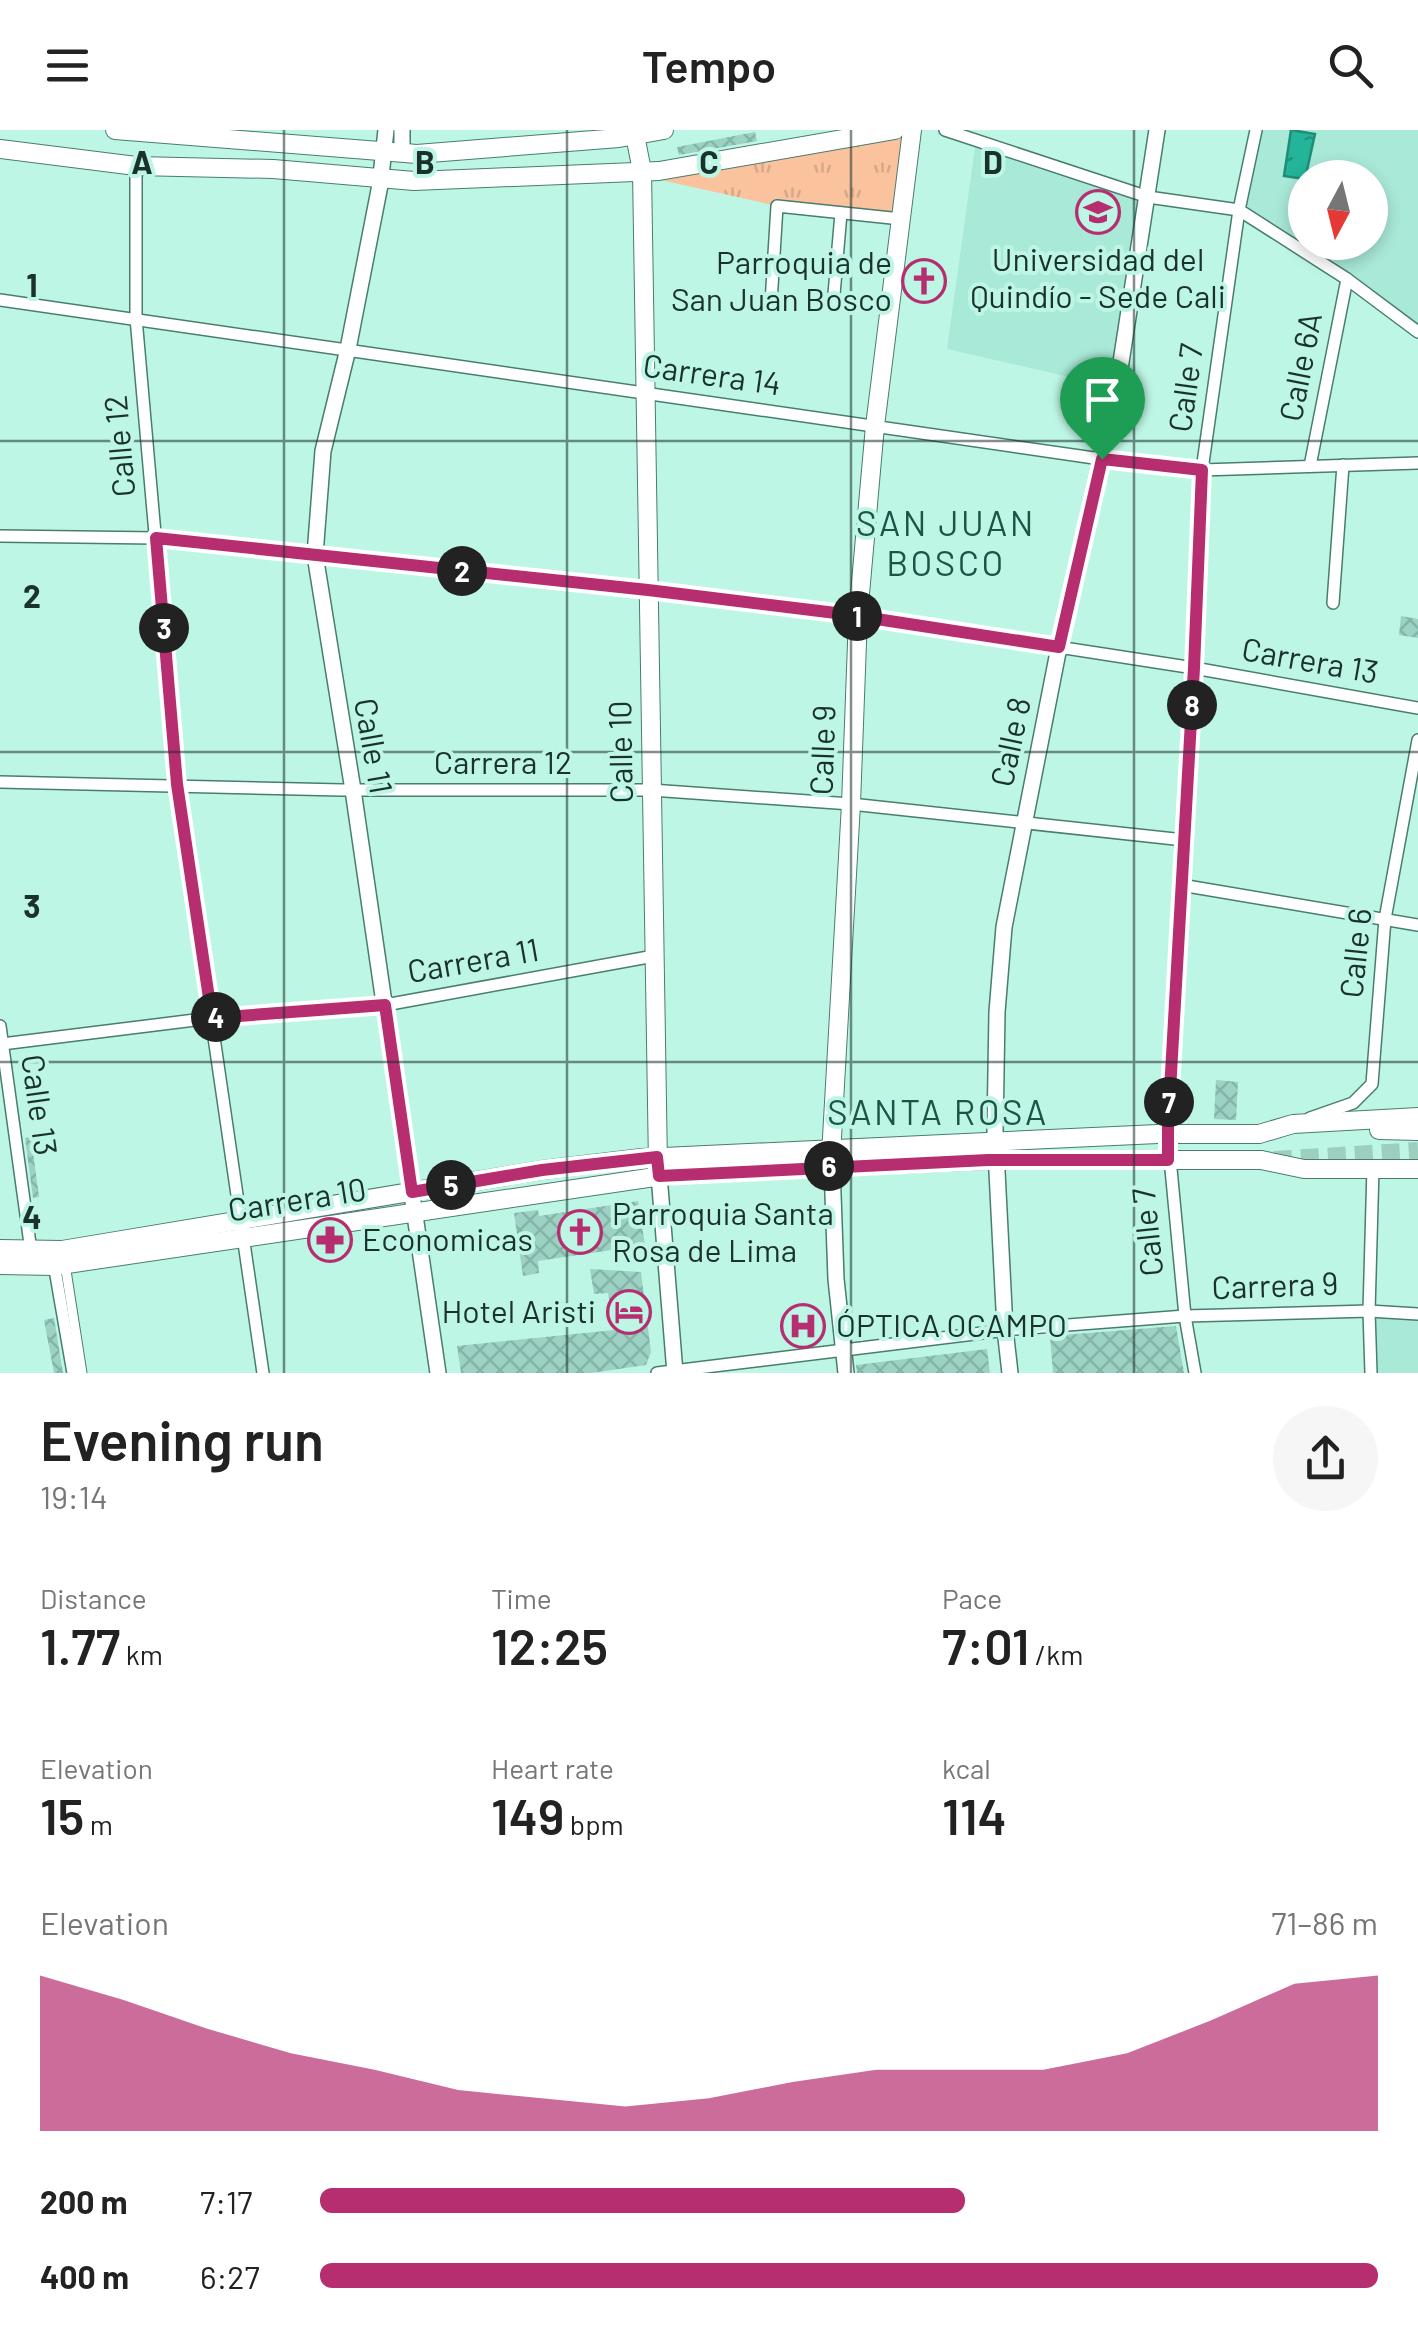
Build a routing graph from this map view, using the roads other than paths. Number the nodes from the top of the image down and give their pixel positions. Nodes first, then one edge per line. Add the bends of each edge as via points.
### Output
1 (386, 130) edge
2 (402, 130) edge
3 (664, 130) edge
4 (895, 130) edge
5 (912, 130) edge
6 (945, 130) edge
7 (1157, 130) edge
8 (1256, 130) edge
9 (126, 131) edge
10 (635, 132) edge
11 (0, 149) edge
12 (394, 151) junction
13 (136, 166) junction
14 (642, 171) junction
15 (382, 177) junction
16 (1148, 196) junction
17 (1240, 210) junction
18 (842, 213) junction
19 (900, 219) junction
20 (1347, 279) junction
21 (0, 300) edge
22 (770, 303) dead end
23 (833, 306) dead end
24 (136, 318) junction
25 (1418, 332) edge
26 (348, 349) junction
27 (646, 393) junction
28 (875, 426) junction
29 (1102, 459) junction
30 (1418, 463) edge
31 (1343, 464) junction
32 (1310, 466) junction
33 (1202, 470) junction
34 (0, 536) edge
35 (156, 538) junction
36 (315, 555) junction
37 (648, 590) junction
38 (1333, 604) dead end
39 (858, 616) junction
40 (1059, 647) junction
41 (1194, 668) junction
42 (1418, 708) edge
43 (1418, 740) edge
44 (0, 782) edge
45 (177, 784) junction
46 (354, 790) junction
47 (651, 790) junction
48 (852, 804) junction
49 (1022, 823) junction
50 (1184, 840) junction
51 (1181, 886) junction
52 (1385, 919) junction
53 (1418, 925) edge
54 (654, 956) junction
55 (385, 1005) junction
56 (212, 1018) junction
57 (0, 1026) edge
58 (2, 1044) edge
59 (1418, 1117) edge
60 (1293, 1124) junction
61 (1418, 1130) edge
62 (1168, 1134) junction
63 (1263, 1134) junction
64 (996, 1140) junction
65 (832, 1156) junction
66 (996, 1160) junction
67 (1168, 1160) junction
68 (658, 1166) junction
69 (1373, 1168) junction
70 (1418, 1170) edge
71 (412, 1192) junction
72 (415, 1212) junction
73 (240, 1229) junction
74 (0, 1249) edge
75 (31, 1251) junction
76 (57, 1260) junction
77 (0, 1265) edge
78 (1369, 1310) junction
79 (1418, 1314) edge
80 (1186, 1316) junction
81 (1005, 1329) junction
82 (843, 1351) junction
83 (675, 1372) edge
84 (73, 1373) edge
85 (82, 1373) edge
86 (264, 1373) edge
87 (438, 1373) edge
88 (657, 1373) edge
89 (846, 1373) edge
90 (1010, 1373) edge
91 (1195, 1373) edge
92 (1371, 1373) edge

1 - 12 street, Calle 11
2 - 12 street, Calle 11
3 - 10 main road
4 - 14 main road
5 - 19 main road, Calle 9
6 - 16 street
7 - 16 street, Calle 8
8 - 17 street, Calle 7
9 - 12 main road
10 - 12 main road
10 - 14 main road, Calle 10
11 - 13 main road
12 - 15 street, Calle 11
13 - 15 main road
13 - 24 street, Calle 12
14 - 15 main road
14 - 27 main road, Calle 10
15 - 26 street, Calle 11
16 - 17 street
16 - 29 street, Calle 8
17 - 20 street
17 - 33 street, Calle 7
18 - 19 street
18 - 22 street via 777,206
18 - 23 street
19 - 28 main road, Calle 9
20 - 25 street
20 - 32 street, Calle 6A
21 - 24 street, Carrera 14
24 - 26 street, Carrera 14
24 - 35 street, Calle 12
26 - 27 street, Carrera 14
26 - 36 street, Calle 11 via 323,451
27 - 28 street, Carrera 14
27 - 37 main road, Calle 10
28 - 29 street, Carrera 14
28 - 39 main road, Calle 9
29 - 33 street, Carrera 14
29 - 40 street, Calle 8
30 - 31 street, Carrera 14
31 - 32 street, Carrera 14
31 - 38 street
32 - 33 street, Carrera 14
33 - 41 street, Calle 7
34 - 35 street, Carrera 13
35 - 36 street, Carrera 13
35 - 45 street, Calle 12
36 - 37 street, Carrera 13
36 - 46 street, Calle 11
37 - 39 street, Carrera 13
37 - 47 main road, Calle 10
39 - 40 street, Carrera 13
39 - 48 main road, Calle 9
40 - 41 street, Carrera 13
40 - 49 street, Calle 8
41 - 42 street, Carrera 13
41 - 50 street, Calle 7
43 - 52 street, Calle 6
44 - 45 street, Carrera 12
45 - 46 street, Carrera 12
45 - 56 street, Calle 12
46 - 47 street, Carrera 12
46 - 55 street, Calle 11
47 - 48 street, Carrera 12
47 - 54 main road, Calle 10
48 - 49 street, Carrera 12
48 - 65 main road, Calle 9
49 - 50 street, Carrera 12
49 - 64 street, Calle 8 via 997,1012
50 - 51 street, Calle 7
51 - 52 street
51 - 62 street, Calle 7
52 - 53 street
52 - 60 street, Calle 6 via 1372,1084 1353,1103
54 - 55 street, Carrera 11
54 - 68 main road, Calle 10
55 - 56 street, Carrera 11
55 - 71 street, Calle 11
56 - 58 street, Carrera 11
56 - 73 street, Calle 12
57 - 58 street, Calle 13
58 - 75 street, Calle 13
59 - 60 main road
60 - 63 main road
61 - 63 main road
62 - 63 main road, Carrera 10
62 - 64 main road, Carrera 10
62 - 67 street, Calle 7
64 - 65 main road, Carrera 10
64 - 66 street, Calle 8
65 - 66 main road, Carrera 10
65 - 68 main road, Carrera 10
65 - 82 street, Calle 9
66 - 67 main road, Carrera 10
66 - 81 street, Calle 8
67 - 69 main road, Carrera 10
67 - 80 street, Calle 7
68 - 71 main road, Carrera 10 via 542,1170
68 - 72 main road, Carrera 10
68 - 83 street, Calle 10
69 - 70 main road, Carrera 10
69 - 78 street
71 - 72 street, Calle 11
71 - 73 main road, Carrera 10
72 - 73 main road, Carrera 10
72 - 87 street, Calle 11
73 - 76 main road, Carrera 10
73 - 86 street, Calle 12
74 - 75 main road, Carrera 10
75 - 76 main road, Carrera 10
76 - 77 main road, Carrera 10
76 - 84 street
76 - 85 street
78 - 79 street, Carrera 9
78 - 80 street, Carrera 9
78 - 92 street
80 - 81 street, Carrera 9
80 - 91 street, Calle 7
81 - 82 street, Carrera 9
81 - 90 street, Calle 8
82 - 83 street, Carrera 9
82 - 89 street, Calle 9
83 - 88 street, Carrera 9

